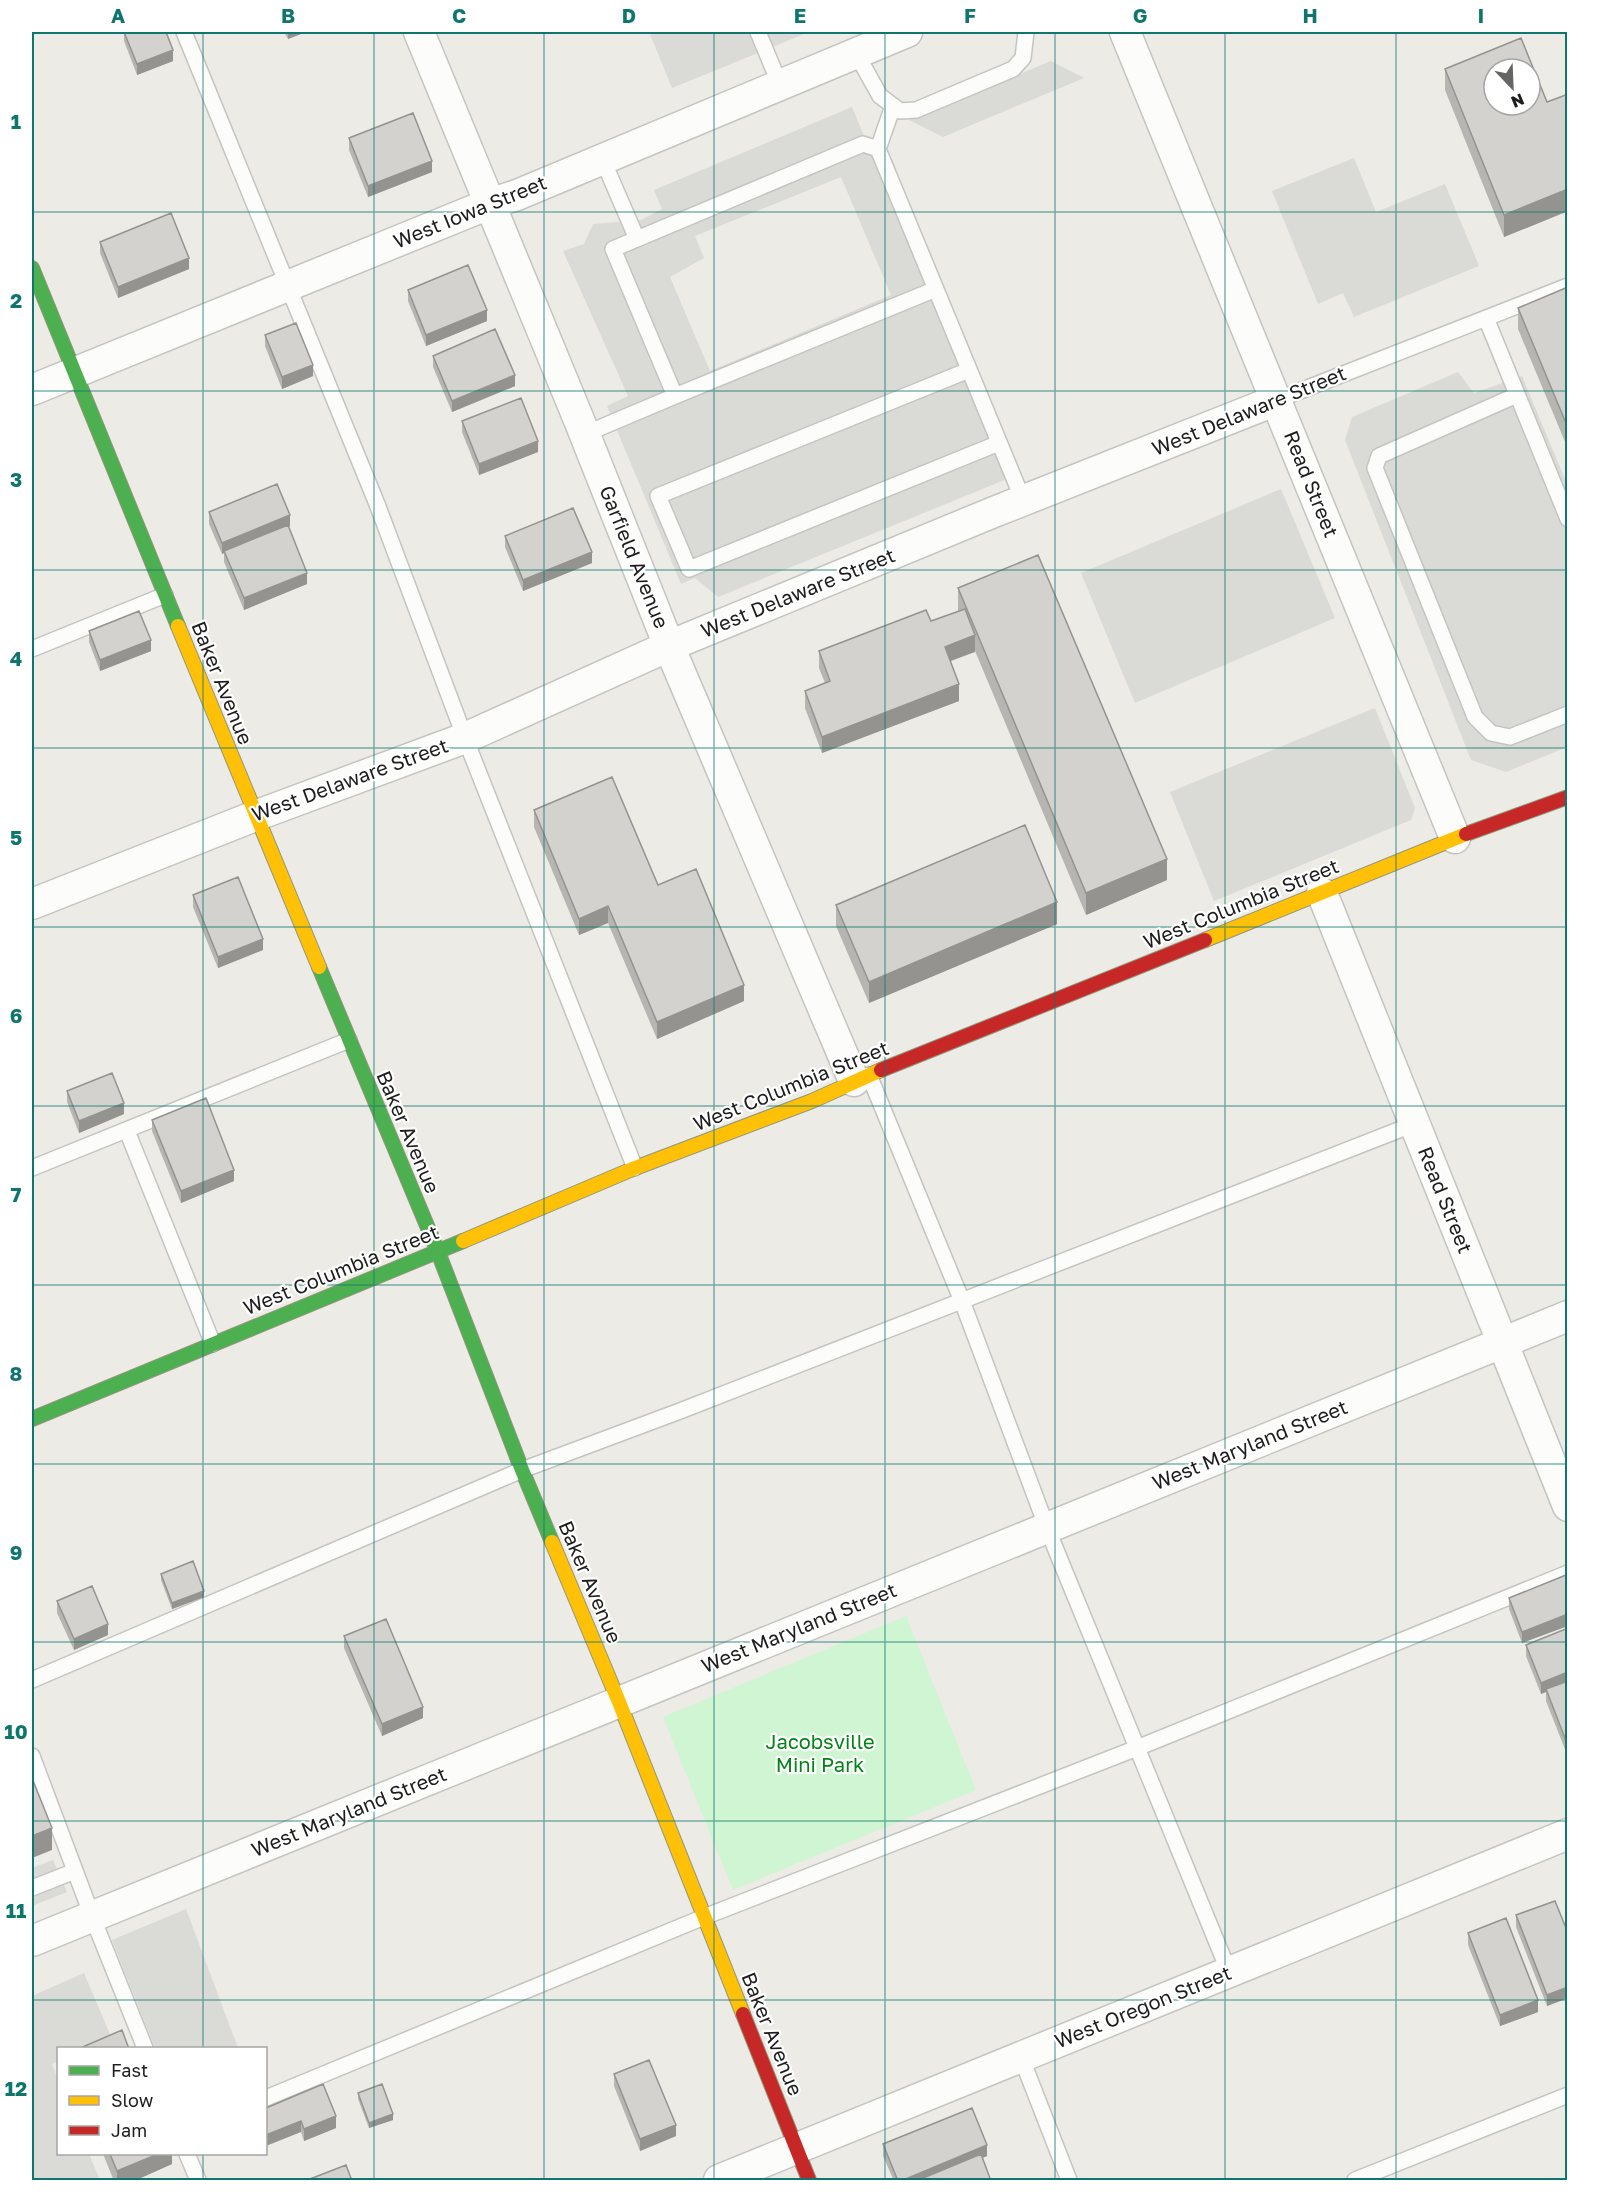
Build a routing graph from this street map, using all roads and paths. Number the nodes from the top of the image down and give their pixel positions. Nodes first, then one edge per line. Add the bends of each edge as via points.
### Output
1 (184, 32) edge
2 (419, 32) edge
3 (758, 32) edge
4 (907, 32) edge
5 (1026, 32) edge
6 (1125, 32) edge
7 (856, 53) junction
8 (780, 85) junction
9 (893, 106) junction
10 (878, 149) junction
11 (602, 158) junction
12 (489, 204) junction
13 (637, 239) junction
14 (32, 268) edge
15 (287, 286) junction
16 (1568, 286) edge
17 (936, 289) junction
18 (1486, 318) junction
19 (969, 370) junction
20 (75, 372) junction
21 (32, 390) edge
22 (1517, 395) junction
23 (675, 396) junction
24 (1277, 399) junction
25 (585, 434) junction
26 (999, 443) junction
27 (1023, 500) junction
28 (1568, 519) edge
29 (165, 595) junction
30 (669, 646) junction
31 (32, 649) edge
32 (1568, 714) edge
33 (465, 738) junction
34 (1568, 797) edge
35 (255, 816) junction
36 (1455, 838) junction
37 (1322, 893) junction
38 (32, 904) edge
39 (348, 1040) junction
40 (861, 1078) junction
41 (1414, 1124) junction
42 (127, 1131) junction
43 (32, 1168) edge
44 (635, 1168) junction
45 (438, 1252) junction
46 (962, 1301) junction
47 (1568, 1316) edge
48 (1502, 1342) junction
49 (213, 1344) junction
50 (32, 1419) edge
51 (522, 1470) junction
52 (1568, 1506) edge
53 (1047, 1528) junction
54 (1568, 1573) edge
55 (32, 1680) edge
56 (619, 1702) junction
57 (1137, 1748) junction
58 (32, 1756) edge
59 (1568, 1834) edge
60 (75, 1871) junction
61 (32, 1888) edge
62 (92, 1916) junction
63 (704, 1917) junction
64 (32, 1941) edge
65 (1229, 1972) junction
66 (144, 2047) edge
67 (1021, 2057) junction
68 (1568, 2095) edge
69 (267, 2098) edge
70 (797, 2149) junction
71 (187, 2155) edge
72 (198, 2181) edge
73 (719, 2181) edge
74 (809, 2181) edge
75 (1069, 2181) edge
76 (1355, 2181) edge

1 - 15 lane
2 - 12 street, Garfield Avenue
3 - 8 lane
4 - 7 street, West Iowa Street
5 - 9 lane via 1023,58 1012,69 916,111 900,111
6 - 24 street, Read Street
7 - 8 street, West Iowa Street
7 - 9 lane via 880,96
8 - 11 street, West Iowa Street
9 - 10 lane
10 - 13 lane via 863,144
10 - 17 lane
11 - 12 street, West Iowa Street
11 - 13 lane
12 - 15 street, West Iowa Street
12 - 25 street, Garfield Avenue
13 - 23 lane via 613,249
14 - 20 street, Baker Avenue
15 - 20 street, West Iowa Street
15 - 33 lane via 377,504
16 - 18 lane, West Delaware Street
17 - 19 lane
17 - 23 lane
18 - 22 lane
18 - 24 lane, West Delaware Street
19 - 26 lane
19 - 26 lane via 658,495 690,569
20 - 21 street, West Iowa Street
20 - 29 street, Baker Avenue
22 - 28 lane
22 - 32 lane via 1379,456 1375,468 1475,717 1491,733 1510,737
23 - 25 lane
24 - 27 street, West Delaware Street
24 - 36 street, Read Street
25 - 30 street, Garfield Avenue
26 - 27 lane
27 - 30 street, West Delaware Street
29 - 31 lane
29 - 35 street, Baker Avenue
30 - 33 street, West Delaware Street
30 - 40 street, Garfield Avenue
33 - 35 street, West Delaware Street
33 - 44 lane
34 - 36 street, West Columbia Street
35 - 38 street, West Delaware Street
35 - 39 street, Baker Avenue
36 - 37 street, West Columbia Street
37 - 40 street, West Columbia Street
37 - 41 street, Read Street
39 - 42 lane
39 - 45 street, Baker Avenue
40 - 44 street, West Columbia Street via 812,1101
40 - 46 lane
41 - 46 lane
41 - 48 street, Read Street
42 - 43 lane
42 - 49 lane
44 - 45 street, West Columbia Street
45 - 49 street, West Columbia Street
45 - 51 street, Baker Avenue
46 - 51 lane
46 - 53 lane
47 - 48 street, West Maryland Street
48 - 52 street, Read Street
48 - 53 street, West Maryland Street
49 - 50 street, West Columbia Street
51 - 55 lane
51 - 56 street, Baker Avenue
53 - 56 street, West Maryland Street
53 - 57 lane
54 - 57 lane
56 - 62 street, West Maryland Street
56 - 63 street, Baker Avenue
57 - 63 lane
57 - 65 lane
58 - 60 lane
59 - 65 street, West Oregon Street
60 - 61 lane
60 - 62 lane
62 - 64 street, West Maryland Street
62 - 66 lane
63 - 69 lane
63 - 70 street, Baker Avenue
65 - 67 street, West Oregon Street
67 - 70 street, West Oregon Street
67 - 75 lane
68 - 76 lane
70 - 73 street, West Oregon Street
70 - 74 street, Baker Avenue
71 - 72 lane

